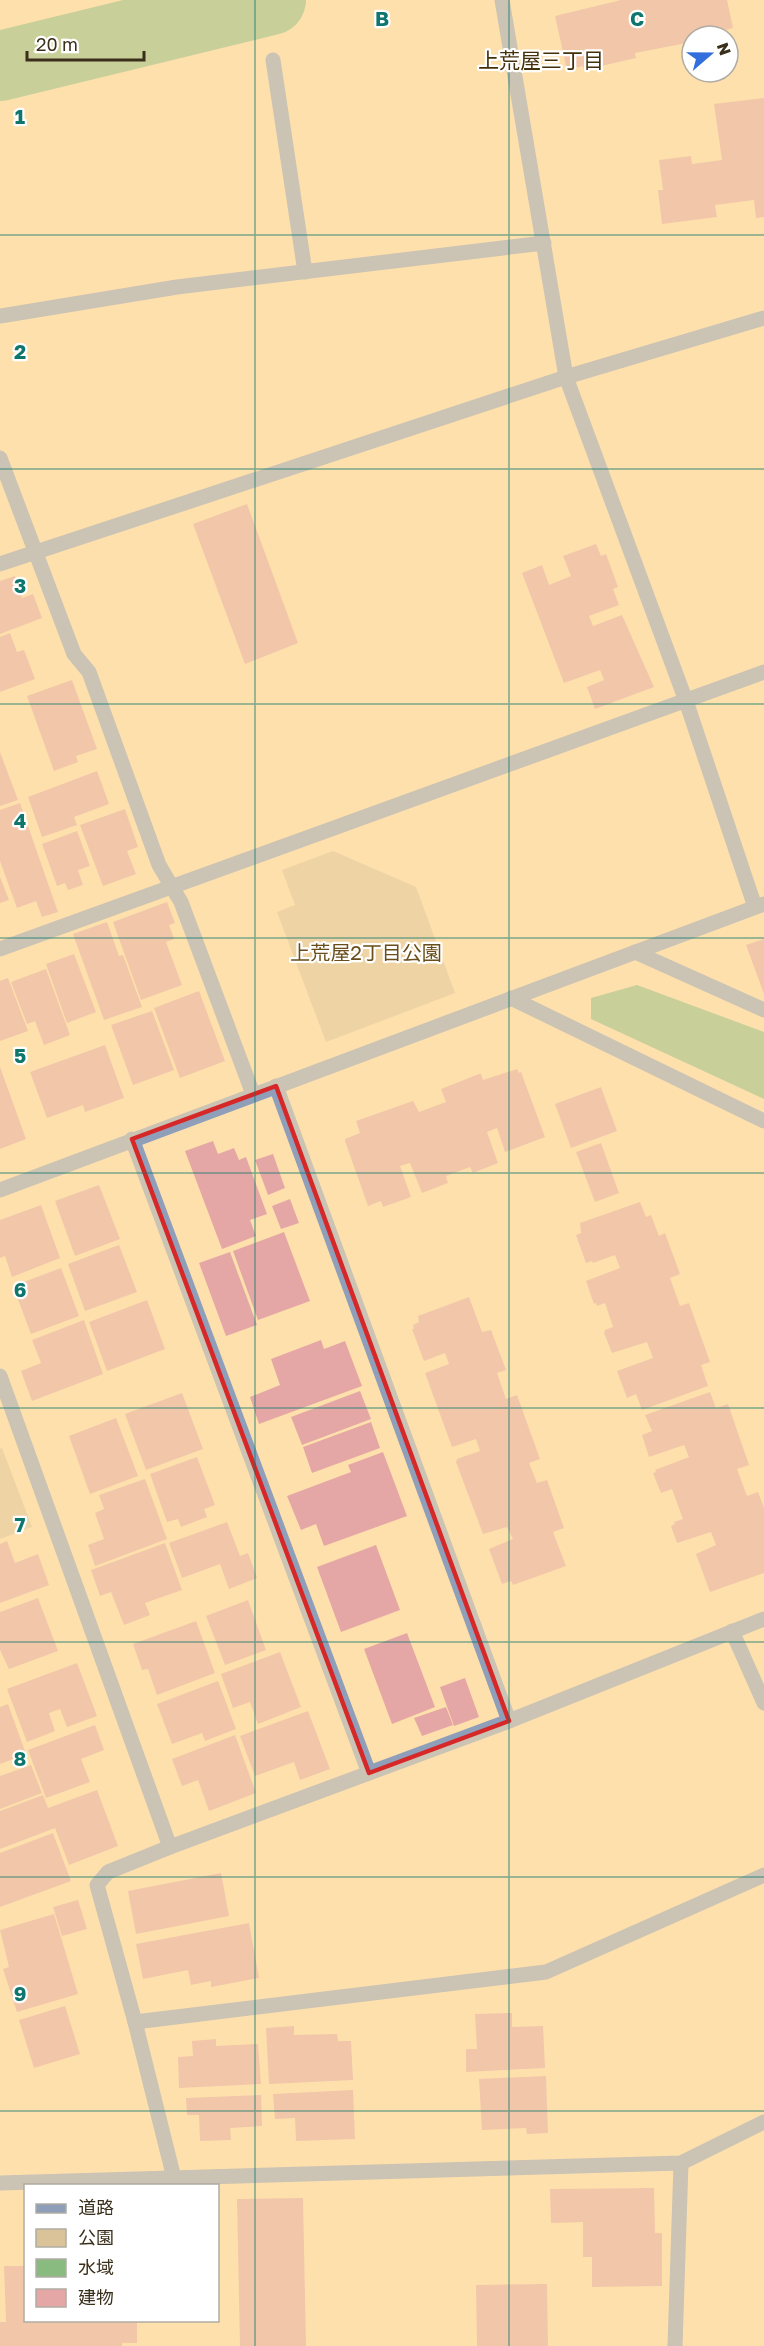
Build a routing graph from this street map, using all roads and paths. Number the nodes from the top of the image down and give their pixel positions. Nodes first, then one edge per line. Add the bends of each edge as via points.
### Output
1 (502, 0) edge
2 (273, 60) dead end
3 (544, 243) junction
4 (305, 272) junction
5 (0, 316) edge
6 (764, 318) edge
7 (566, 377) junction
8 (0, 458) edge
9 (35, 552) junction
10 (0, 564) edge
11 (764, 672) edge
12 (686, 701) junction
13 (172, 886) junction
14 (760, 905) edge
15 (0, 949) edge
16 (634, 952) junction
17 (511, 998) junction
18 (764, 1010) edge
19 (276, 1086) junction
20 (252, 1094) junction
21 (764, 1120) edge
22 (132, 1139) junction
23 (0, 1190) edge
24 (0, 1376) edge
25 (764, 1619) edge
26 (732, 1631) junction
27 (764, 1703) edge
28 (509, 1722) junction
29 (369, 1773) junction
30 (170, 1847) junction
31 (764, 1875) edge
32 (135, 2022) junction
33 (764, 2122) edge
34 (681, 2163) junction
35 (174, 2178) junction
36 (0, 2183) edge
37 (675, 2346) edge

1 - 3 street
2 - 4 street
3 - 4 street
3 - 7 street
4 - 5 street via 177,287
6 - 7 street
7 - 9 street
7 - 12 street
8 - 9 street
9 - 10 street
9 - 13 street via 74,654 88,672 159,865
11 - 12 street
12 - 13 street
12 - 14 street
13 - 15 street
13 - 20 street
14 - 16 street
16 - 17 street
16 - 18 street
17 - 19 street
17 - 21 street
19 - 20 street
19 - 28 street
20 - 22 street
22 - 23 street
22 - 29 street
24 - 30 street
25 - 26 street
26 - 27 street
26 - 28 street
28 - 29 street
29 - 30 street
30 - 32 street via 108,1872 97,1885
31 - 32 street via 546,1972
32 - 35 street
33 - 34 street
34 - 35 street
34 - 37 street
35 - 36 street

